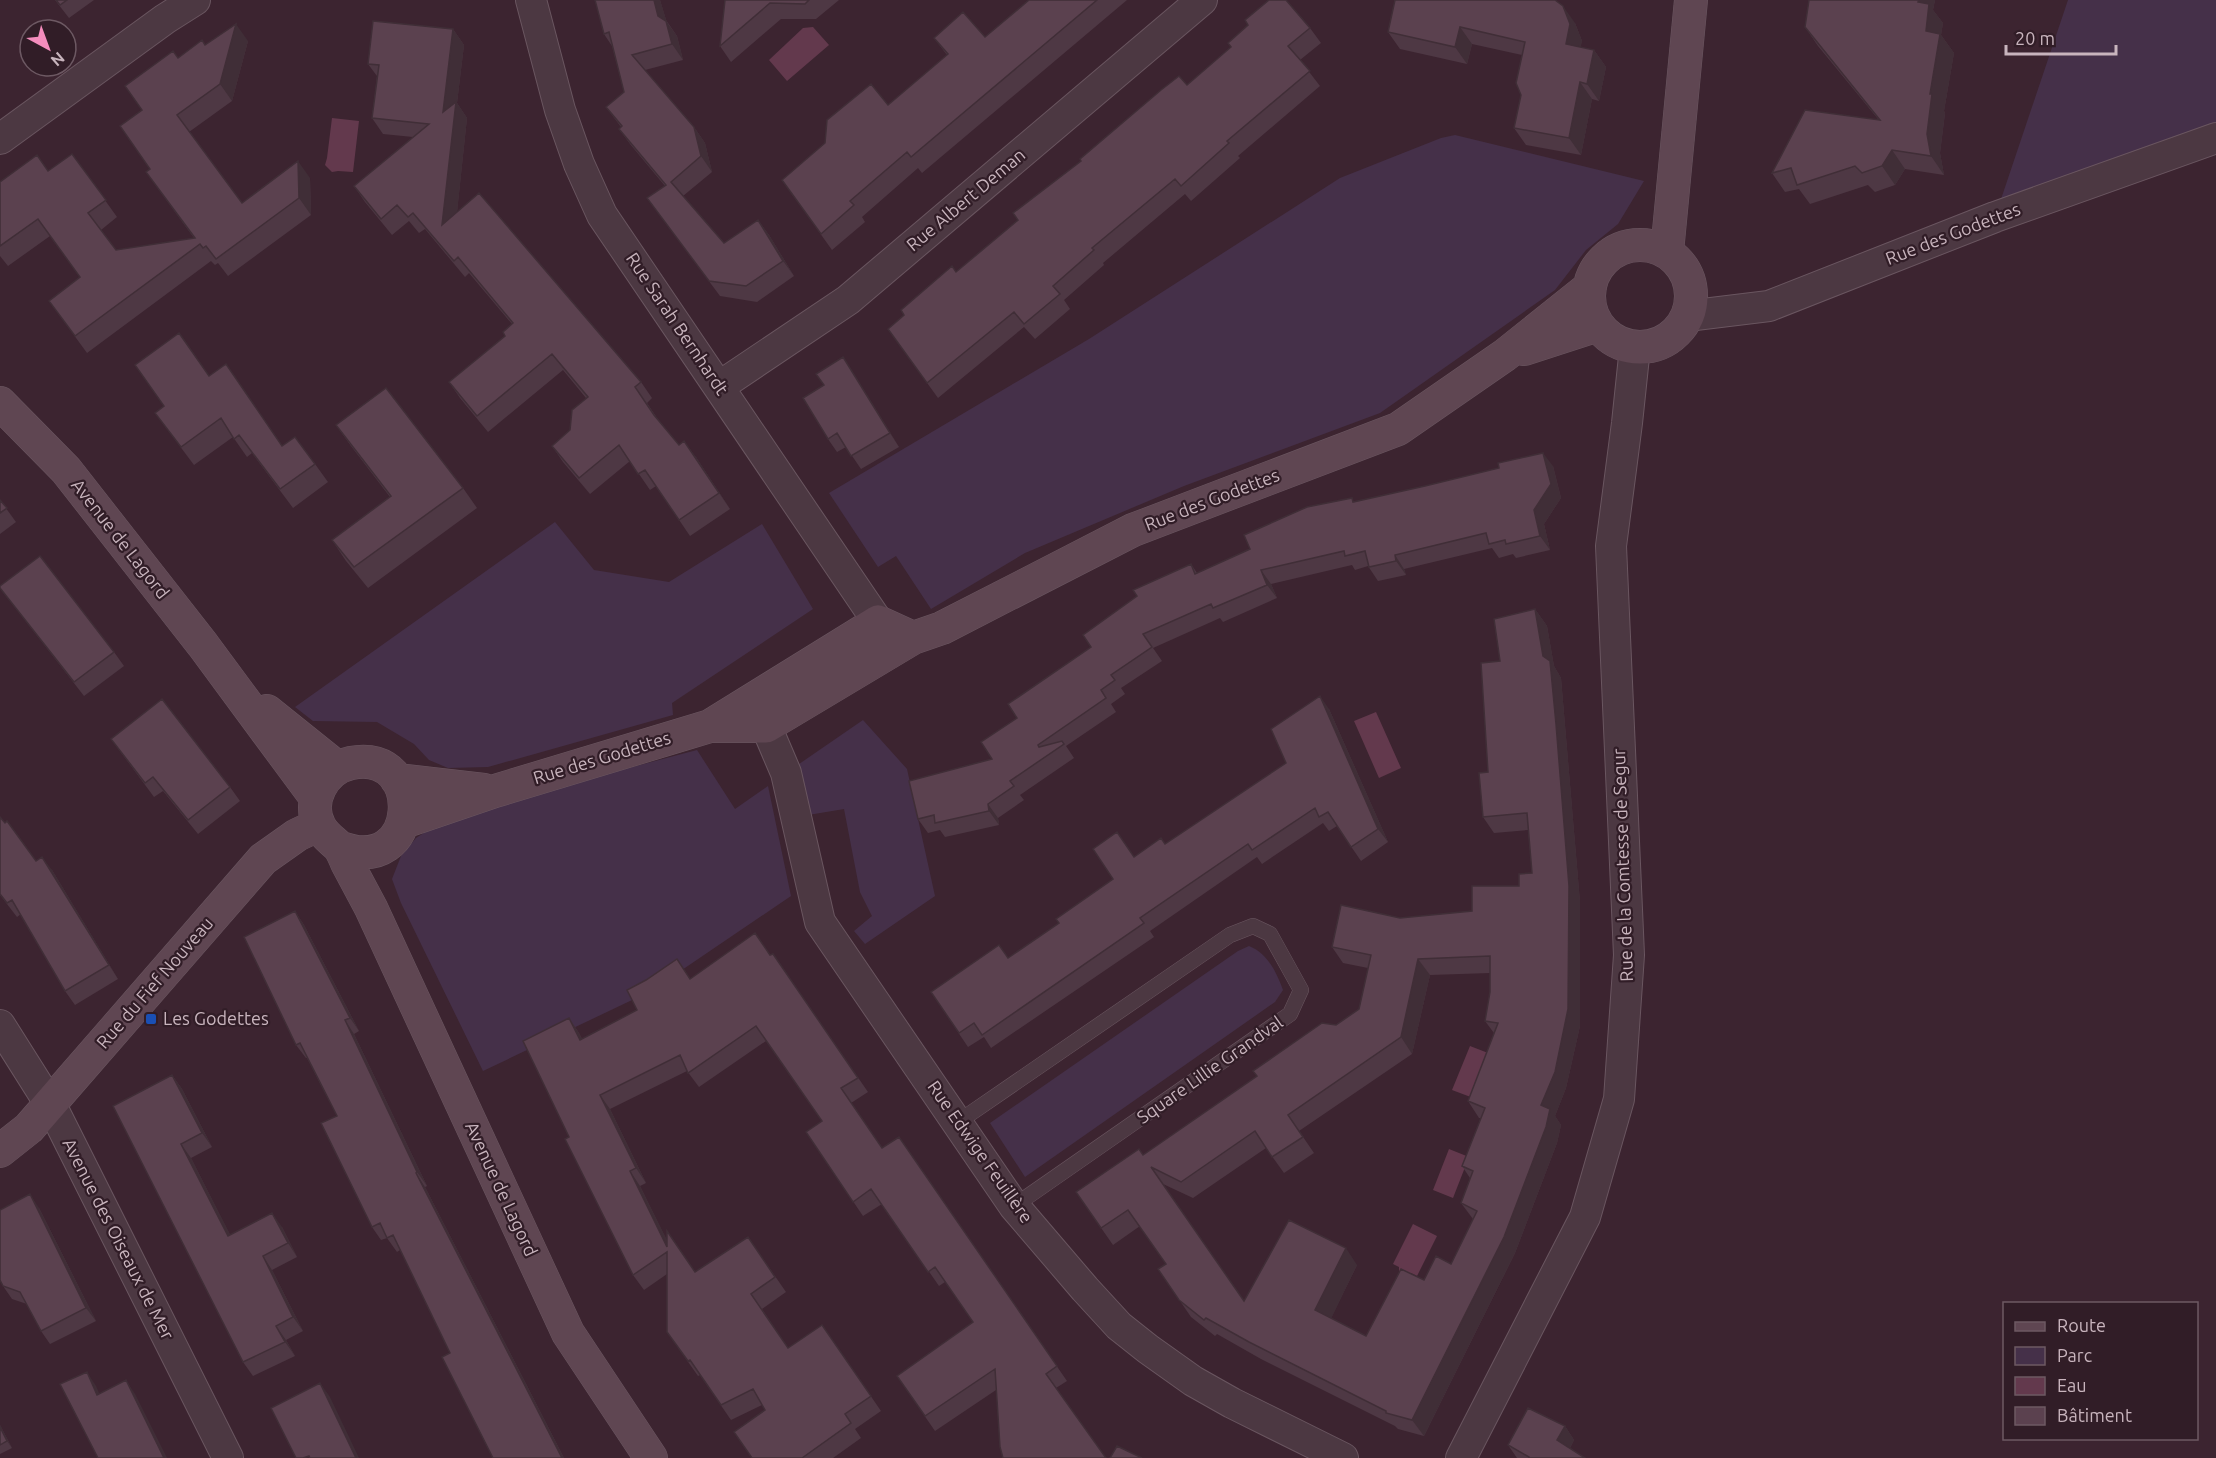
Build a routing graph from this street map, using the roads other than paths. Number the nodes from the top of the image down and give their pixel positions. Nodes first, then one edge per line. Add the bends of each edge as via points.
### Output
1 (195, 0) edge
2 (531, 0) edge
3 (1202, 0) edge
4 (1691, 0) edge
5 (2216, 138) edge
6 (0, 139) edge
7 (1652, 249) junction
8 (1590, 287) junction
9 (1687, 316) junction
10 (1598, 325) junction
11 (1635, 347) junction
12 (1505, 355) junction
13 (720, 386) junction
14 (0, 404) edge
15 (878, 622) junction
16 (913, 638) junction
17 (231, 682) junction
18 (710, 726) junction
19 (766, 726) junction
20 (338, 768) junction
21 (397, 780) junction
22 (495, 791) junction
23 (404, 822) junction
24 (324, 823) junction
25 (378, 849) junction
26 (371, 908) junction
27 (0, 1026) edge
28 (49, 1104) junction
29 (958, 1122) junction
30 (0, 1151) edge
31 (1014, 1206) junction
32 (228, 1458) edge
33 (651, 1458) edge
34 (1343, 1458) edge
35 (1461, 1458) edge

1 - 6 street
2 - 13 street, Rue Sarah Bernhardt via 560,110 602,215
3 - 13 street, Rue Albert Deman via 848,300
4 - 7 street via 1677,142
5 - 9 street, Rue des Godettes via 1995,217 1769,306
7 - 8 street via 1621,249 1606,258
7 - 9 street via 1678,262 1688,280 1691,302
8 - 10 street via 1589,300
8 - 12 street, Rue des Godettes
9 - 11 street via 1679,330 1666,340
10 - 11 street via 1614,340
10 - 12 street, Rue des Godettes
11 - 35 street, Rue de la Comtesse de Segur via 1611,546 1629,955 1619,1099 1585,1217
12 - 16 street, Rue des Godettes via 1398,429 1133,530 942,628
13 - 15 street, Rue Sarah Bernhardt
14 - 17 street, Avenue de Lagord via 66,470
15 - 16 street
15 - 18 street
16 - 19 street, Rue des Godettes
17 - 20 street, Avenue de Lagord
17 - 24 street, Avenue de Lagord
18 - 19 street
18 - 22 street, Rue des Godettes
19 - 29 street, Rue Edwige Feuillère via 786,773 820,922
20 - 21 street via 350,763 370,763 388,770
20 - 24 street via 320,786
21 - 22 street, Rue des Godettes
21 - 23 street via 404,793
22 - 23 street, Rue des Godettes
23 - 25 street via 389,843
24 - 25 street via 351,852
24 - 26 street, Avenue de Lagord
24 - 28 street, Rue du Fief Nouveau via 297,835 263,859
25 - 26 street
26 - 33 street, Avenue de Lagord via 568,1333
27 - 28 street, Avenue des Oiseaux de Mer
28 - 30 street, Rue du Fief Nouveau via 29,1128
28 - 32 street, Avenue des Oiseaux de Mer
29 - 31 street, Rue Edwige Feuillère
29 - 31 lane, Square Lillie Grandval via 1230,935 1253,926 1270,934 1301,990 1290,1014
31 - 34 street, Rue Edwige Feuillère via 1119,1326 1148,1349 1222,1398

